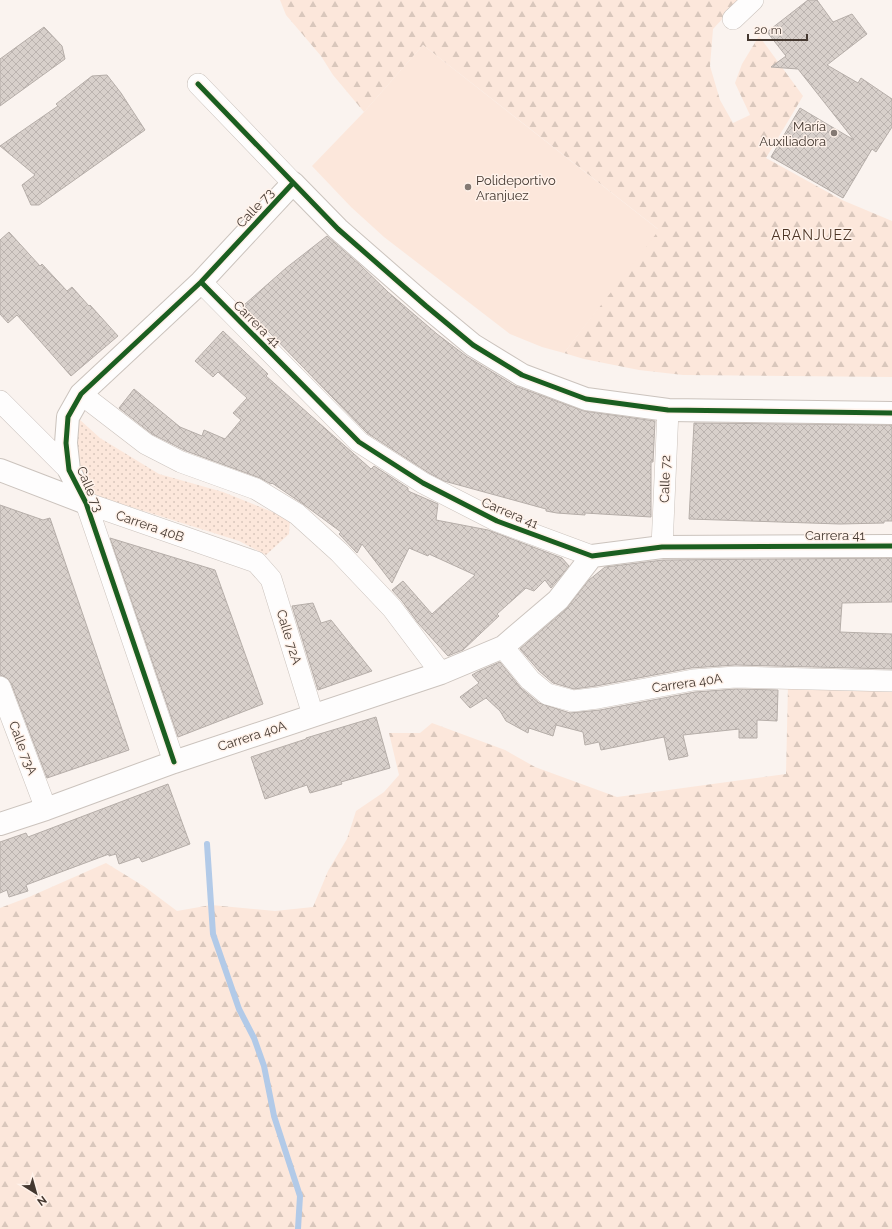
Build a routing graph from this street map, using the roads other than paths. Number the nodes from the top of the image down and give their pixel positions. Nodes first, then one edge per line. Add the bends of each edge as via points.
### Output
1 (753, 0) edge
2 (733, 19) dead end
3 (198, 84) dead end
4 (293, 183) junction
5 (201, 282) junction
6 (81, 394) junction
7 (0, 401) edge
8 (668, 410) junction
9 (892, 413) edge
10 (0, 470) edge
11 (69, 470) junction
12 (86, 503) junction
13 (892, 546) edge
14 (662, 547) junction
15 (592, 556) junction
16 (256, 562) joint
17 (503, 647) junction
18 (441, 673) junction
19 (892, 680) edge
20 (0, 687) edge
21 (313, 715) junction
22 (174, 762) junction
23 (46, 809) junction
24 (0, 824) edge

1 - 2 street
3 - 4 street
4 - 5 street, Calle 73
4 - 8 street via 338,229 426,306 473,345 522,375 586,399
5 - 6 street, Calle 73
5 - 15 street, Carrera 41 via 359,442 423,484 497,521
6 - 11 street, Calle 73 via 68,417 66,443
6 - 18 street via 146,444 181,462 256,489 297,514 339,552 392,608
7 - 11 street
8 - 9 street
8 - 14 street, Calle 72
10 - 12 street, Carrera 40B
11 - 12 street, Calle 73
12 - 16 street, Carrera 40B
12 - 22 street, Calle 73
13 - 14 street, Carrera 41
14 - 15 street, Carrera 41
15 - 17 street, Carrera 40A via 558,600
16 - 21 street, Calle 72A via 271,579
17 - 18 street, Carrera 40A
17 - 19 street, Carrera 40A via 530,680 548,694 573,701 693,680 736,677
18 - 21 street, Carrera 40A
20 - 23 street, Calle 73A
21 - 22 street, Carrera 40A
22 - 23 street, Carrera 40A
23 - 24 street, Carrera 40A

